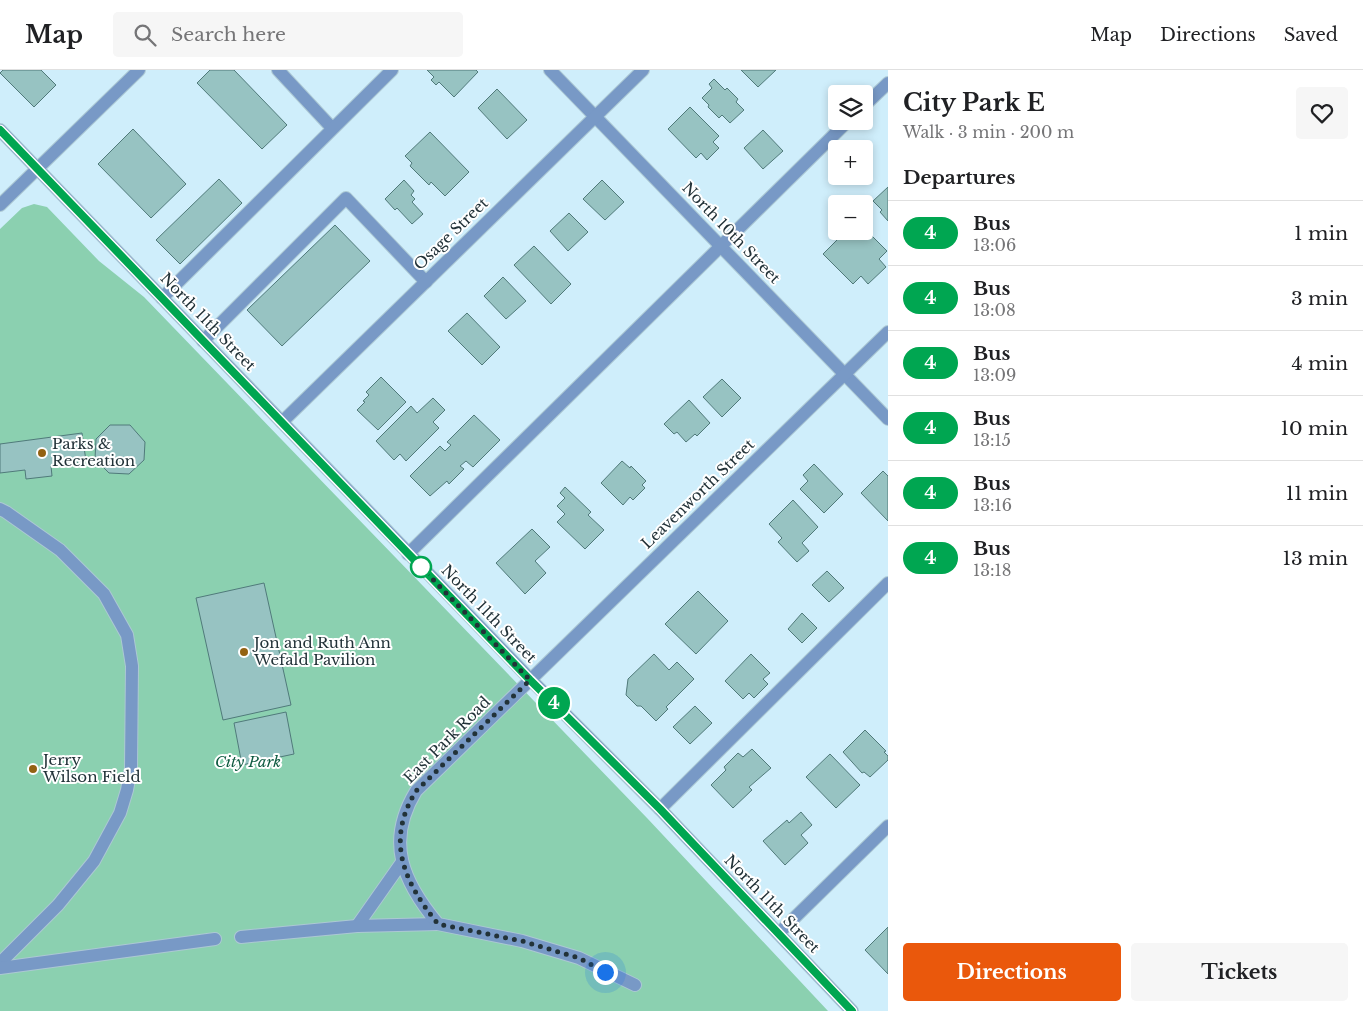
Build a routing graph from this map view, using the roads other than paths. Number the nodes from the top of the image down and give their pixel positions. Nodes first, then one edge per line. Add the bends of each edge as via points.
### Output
1 (138, 70) edge
2 (278, 70) edge
3 (392, 70) edge
4 (550, 70) edge
5 (643, 70) edge
6 (888, 82) edge
7 (873, 97) edge
8 (595, 117) junction
9 (332, 128) junction
10 (0, 130) edge
11 (839, 130) edge
12 (37, 169) junction
13 (0, 205) edge
14 (720, 246) junction
15 (426, 282) junction
16 (162, 298) junction
17 (888, 332) edge
18 (203, 340) junction
19 (844, 375) junction
20 (888, 420) edge
21 (282, 422) junction
22 (0, 509) edge
23 (408, 554) junction
24 (888, 583) edge
25 (530, 680) junction
26 (660, 809) junction
27 (888, 826) edge
28 (402, 862) junction
29 (438, 924) junction
30 (357, 926) junction
31 (778, 933) junction
32 (241, 937) dead end
33 (215, 939) dead end
34 (0, 963) edge
35 (0, 968) edge
36 (635, 985) dead end
37 (852, 1011) edge

1 - 12 street
2 - 9 street
3 - 9 street
4 - 8 street, North 10th Street
5 - 8 street, Osage Street
6 - 7 street
8 - 14 street, North 10th Street
8 - 15 street, Osage Street
9 - 16 street
10 - 12 street, North 11th Street
11 - 14 street
12 - 13 street
12 - 16 street, North 11th Street
14 - 19 street, North 10th Street
14 - 23 street
15 - 18 street via 346,198
15 - 21 street, Osage Street
16 - 18 street, North 11th Street
17 - 19 street, Leavenworth Street
18 - 21 street, North 11th Street
19 - 20 street, North 10th Street
19 - 25 street, Leavenworth Street
21 - 23 street, North 11th Street
22 - 34 street via 60,550 104,594 127,635 132,666 131,768 120,813 94,861 58,905
23 - 25 street, North 11th Street
24 - 26 street
25 - 26 street, North 11th Street
25 - 28 street, East Park Road via 416,791 401,828
26 - 31 street, North 11th Street
27 - 31 street
28 - 29 street, East Park Road via 413,889
28 - 30 street
29 - 30 street
29 - 36 street via 522,941 579,958
30 - 32 street
31 - 37 street, North 11th Street
33 - 35 street

